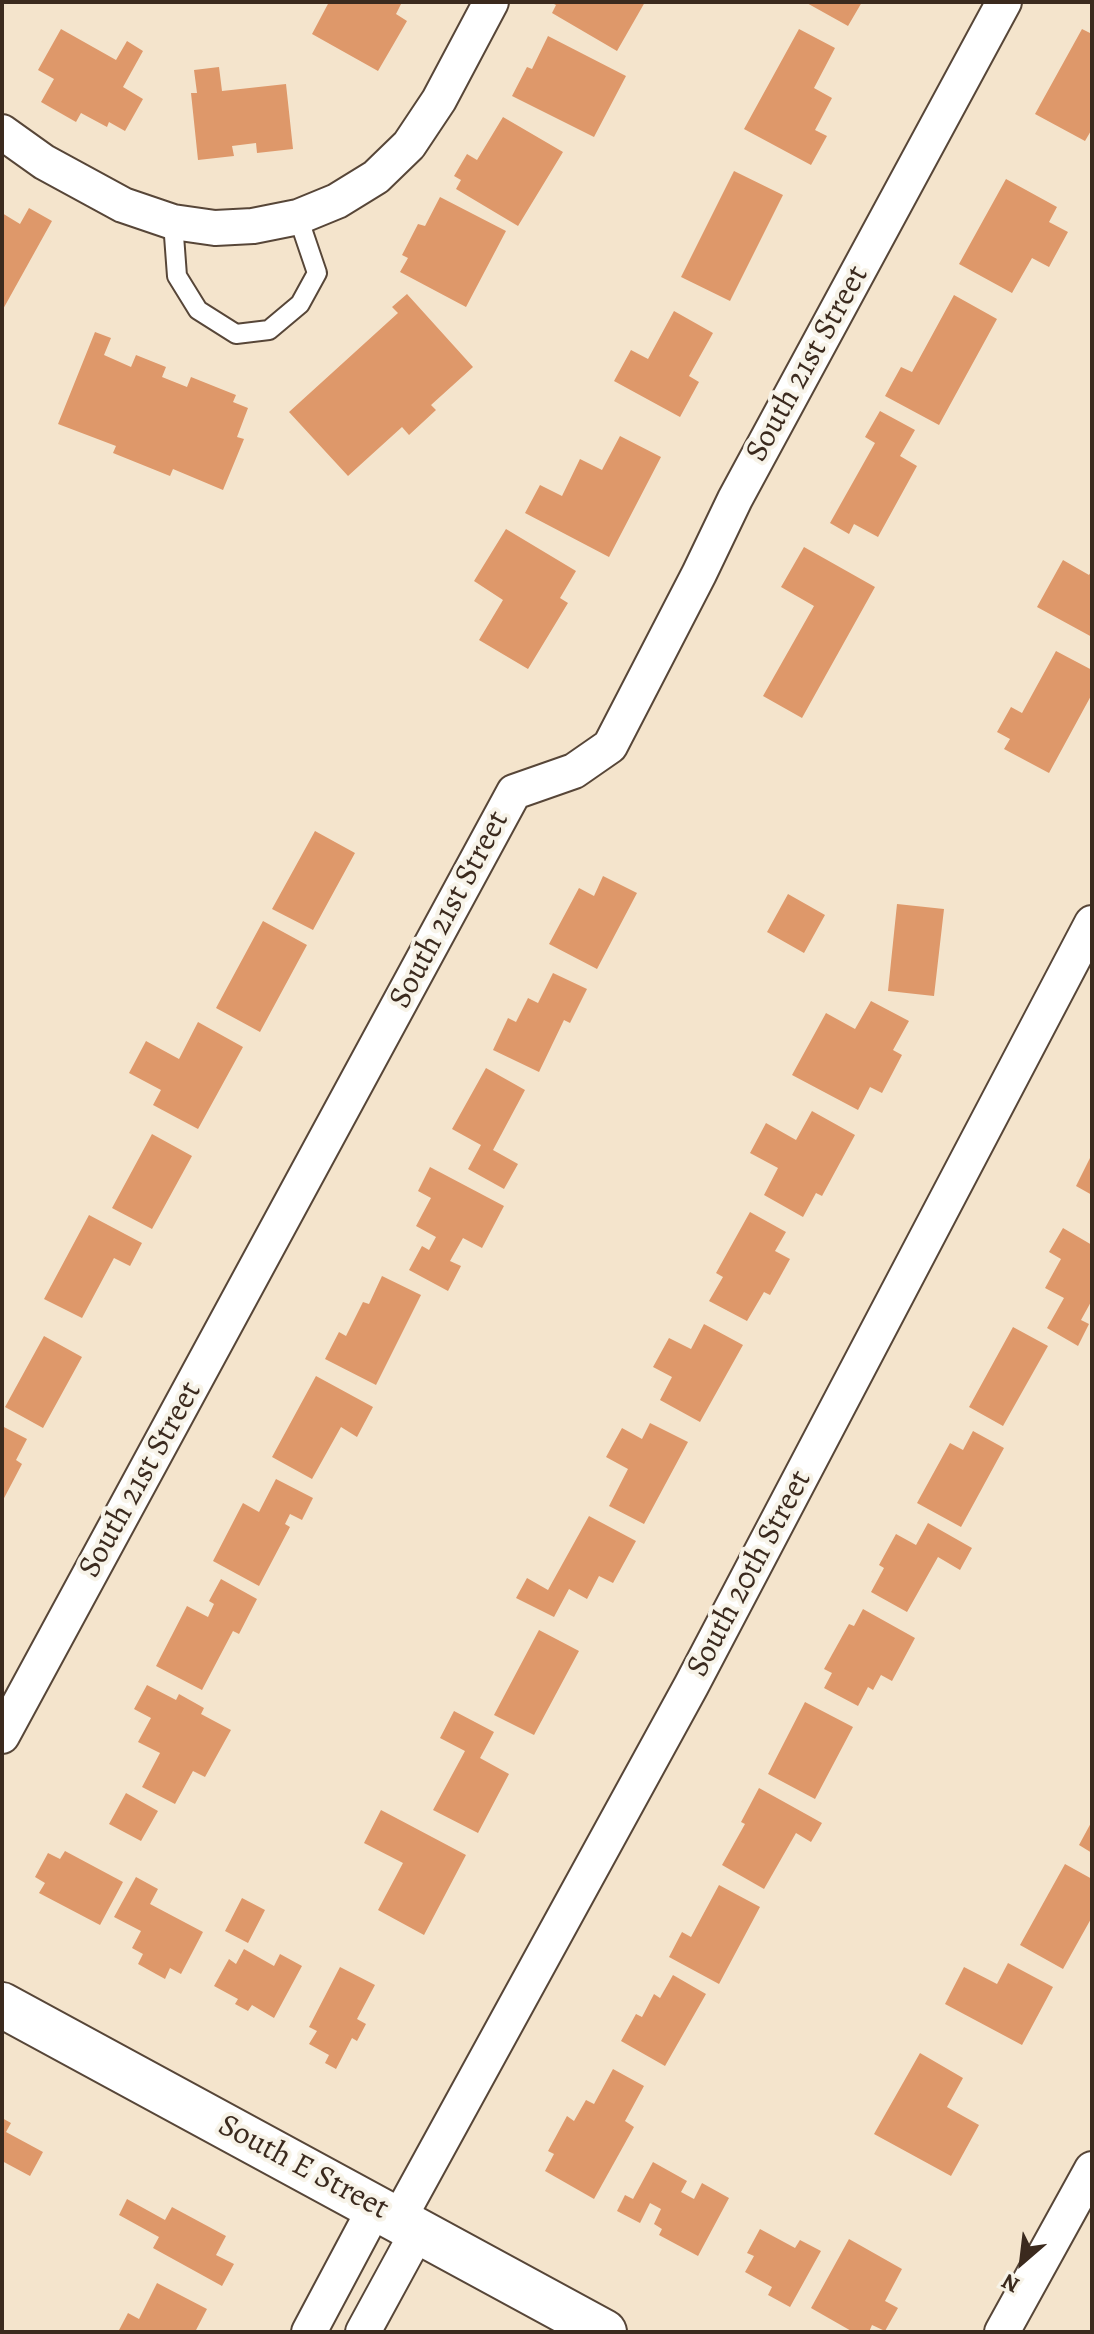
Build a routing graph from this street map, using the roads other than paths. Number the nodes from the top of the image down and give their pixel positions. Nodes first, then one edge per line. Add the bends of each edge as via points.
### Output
1 (491, 2) edge
2 (1004, 2) edge
3 (2, 132) edge
4 (298, 217) junction
5 (173, 222) junction
6 (1092, 923) edge
7 (2, 1736) edge
8 (2, 2005) edge
9 (1092, 2169) edge
10 (397, 2220) junction
11 (309, 2332) edge
12 (363, 2332) edge
13 (604, 2332) edge
14 (1002, 2332) edge

1 - 4 street via 409,145 376,177
2 - 7 street, South 21st Street via 735,499 610,746 574,771 514,792
3 - 5 street via 123,205
4 - 5 street via 240,227
4 - 5 lane via 317,273 300,304 269,330 236,334 198,310 177,276
6 - 10 street, South 20th Street via 696,1677
8 - 10 street, South E Street
9 - 14 street
10 - 11 street, South 20th Street
10 - 12 street, South 20th Street
10 - 13 street, South E Street

